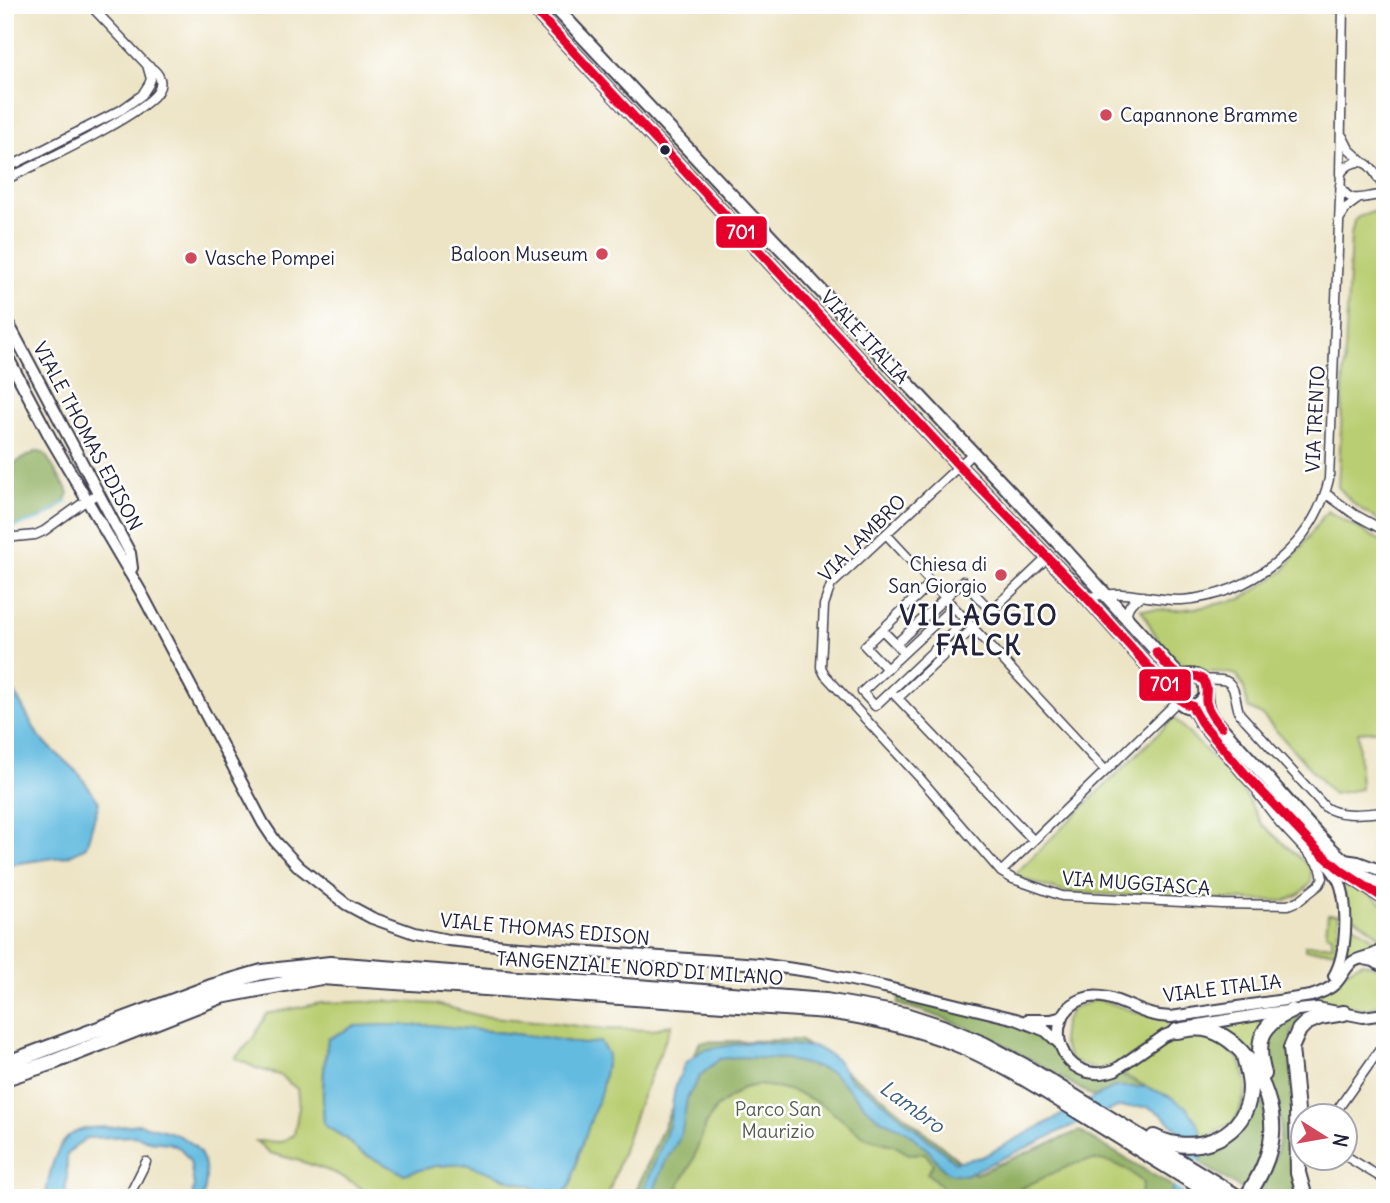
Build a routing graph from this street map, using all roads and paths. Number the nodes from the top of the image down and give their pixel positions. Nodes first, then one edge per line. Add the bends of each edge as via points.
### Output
1 (90, 5) edge
2 (530, 5) edge
3 (554, 5) edge
4 (1343, 5) edge
5 (147, 65) junction
6 (1341, 126) junction
7 (1366, 164) junction
8 (5, 169) edge
9 (1376, 178) junction
10 (5, 180) edge
11 (1340, 182) junction
12 (1385, 188) edge
13 (1385, 195) edge
14 (1361, 198) junction
15 (1338, 228) junction
16 (5, 317) edge
17 (5, 352) edge
18 (973, 453) junction
19 (960, 466) junction
20 (99, 493) junction
21 (1325, 493) junction
22 (87, 500) junction
23 (1385, 531) edge
24 (886, 534) junction
25 (5, 538) edge
26 (1047, 558) junction
27 (129, 572) junction
28 (931, 583) junction
29 (1106, 595) junction
30 (1144, 596) junction
31 (1086, 597) junction
32 (945, 599) junction
33 (953, 607) junction
34 (965, 621) junction
35 (1131, 623) junction
36 (972, 629) junction
37 (882, 630) junction
38 (896, 644) junction
39 (904, 653) junction
40 (821, 667) joint
41 (887, 669) junction
42 (1184, 677) junction
43 (1207, 686) junction
44 (891, 691) junction
45 (1177, 696) junction
46 (898, 698) junction
47 (1192, 706) junction
48 (1105, 770) junction
49 (1247, 776) junction
50 (1385, 811) edge
51 (1033, 840) junction
52 (1317, 850) junction
53 (1344, 860) junction
54 (1001, 872) junction
55 (1385, 872) edge
56 (1385, 886) edge
57 (1385, 899) edge
58 (1385, 946) edge
59 (1362, 958) junction
60 (1385, 968) edge
61 (1326, 990) junction
62 (1385, 1006) edge
63 (1292, 1011) junction
64 (1343, 1013) junction
65 (1385, 1014) edge
66 (886, 1016) junction
67 (1063, 1017) junction
68 (1368, 1017) junction
69 (1016, 1019) junction
70 (1177, 1031) junction
71 (1385, 1042) edge
72 (1059, 1043) junction
73 (1244, 1056) junction
74 (5, 1065) edge
75 (5, 1078) edge
76 (1068, 1096) junction
77 (1342, 1102) edge
78 (1111, 1120) junction
79 (146, 1162) dead end
80 (1358, 1163) edge
81 (1259, 1181) junction
82 (1385, 1181) edge
83 (1202, 1188) edge
84 (128, 1198) edge
85 (1219, 1198) edge
86 (1240, 1198) edge
87 (1246, 1198) edge
88 (1252, 1198) edge
89 (1305, 1198) edge

1 - 5 street
2 - 19 main road, VIALE ITALIA
3 - 18 main road, VIALE ITALIA
4 - 6 street, VIA TRENTO
5 - 8 street via 151,79 142,95
5 - 10 street via 159,76 159,91 152,99
6 - 7 street, VIA TRENTO via 1349,149
6 - 11 street, VIA TRENTO
7 - 9 street, VIA TRENTO
7 - 11 street via 1344,168
9 - 12 street, VIA TRENTO
9 - 14 street via 1374,190
11 - 14 street via 1347,195
11 - 15 street, VIA TRENTO
13 - 14 street
14 - 15 street via 1344,210
15 - 21 street, VIA TRENTO via 1330,467
16 - 20 street, VIALE THOMAS EDISON
17 - 22 street, VIALE THOMAS EDISON
18 - 19 street, VIA LAMBRO
18 - 29 main road, VIALE ITALIA
19 - 24 street, VIA LAMBRO
19 - 26 main road, VIALE ITALIA
20 - 22 street
20 - 27 street, VIALE THOMAS EDISON via 130,553
21 - 23 street
21 - 30 street, VIA TRENTO via 1295,545 1251,579 1198,598
22 - 25 street via 44,531
22 - 27 street, VIALE THOMAS EDISON
24 - 28 street
24 - 40 street, VIA LAMBRO via 828,591
26 - 31 main road, VIALE ITALIA
26 - 32 street via 991,611 963,581
27 - 69 street, VIALE THOMAS EDISON via 275,841 322,887 356,910 402,930 448,940 760,964 884,987
28 - 32 street
28 - 37 street
29 - 30 street, VIA TRENTO
29 - 31 street, VIA TRENTO
29 - 35 main road, VIALE ITALIA
30 - 35 street via 1128,607
31 - 45 main road, VIALE ITALIA
32 - 33 street
32 - 38 street
33 - 34 street
33 - 39 street
34 - 36 street
34 - 44 street
35 - 42 main road, VIALE ITALIA
36 - 46 street
36 - 48 street
37 - 38 street
37 - 41 street via 865,646
38 - 39 street
39 - 41 street
40 - 54 street, VIA MUGGIASCA
41 - 44 street via 862,692 875,706
42 - 43 main road via 1193,675
42 - 45 main road via 1178,682
43 - 47 main road via 1201,703
43 - 50 street via 1225,680 1231,685 1240,714 1325,807 1344,814
43 - 53 main road via 1207,708 1214,719
44 - 46 street
45 - 47 main road, VIALE ITALIA via 1184,705
45 - 48 street
46 - 51 street
47 - 49 main road
48 - 51 street
49 - 52 main road
49 - 54 street, VIA MUGGIASCA via 1266,806 1320,866 1323,878 1319,885 1288,905 1062,896
51 - 54 street
52 - 57 main road
52 - 61 street via 1336,874 1345,914 1340,964
53 - 55 street
53 - 56 main road
58 - 59 street
59 - 60 street
59 - 61 street via 1352,961
61 - 67 street, VIALE ITALIA via 1171,1017 1150,1015 1093,996 1075,1003
62 - 68 street
63 - 64 street, VIALE ITALIA via 1318,1008
63 - 70 street, VIALE ITALIA
63 - 81 highway via 1268,1026 1260,1040 1260,1059 1277,1122 1272,1160
64 - 68 street, VIALE ITALIA
64 - 89 highway via 1313,1018 1299,1030 1291,1048 1298,1173
65 - 68 street, VIALE ITALIA
66 - 74 highway, TANGENZIALE NORD DI MILANO via 826,1001 330,964 262,972 211,987
66 - 75 highway, TANGENZIALE NORD DI MILANO via 321,977 221,996
66 - 76 highway, TANGENZIALE NORD DI MILANO
66 - 76 highway, TANGENZIALE NORD DI MILANO via 984,1044
67 - 69 street, VIALE THOMAS EDISON
67 - 72 street
69 - 72 street, VIALE THOMAS EDISON via 1046,1031
70 - 72 street, VIALE ITALIA via 1106,1073 1077,1068
70 - 73 highway via 1216,1032
71 - 77 street
73 - 78 highway via 1250,1088 1245,1110 1230,1132 1209,1143 1175,1145
73 - 81 highway via 1258,1074 1272,1122
76 - 78 highway, TANGENZIALE NORD DI MILANO
78 - 83 highway
79 - 84 street
80 - 82 street
81 - 87 highway
81 - 88 highway
83 - 85 highway
83 - 86 highway

